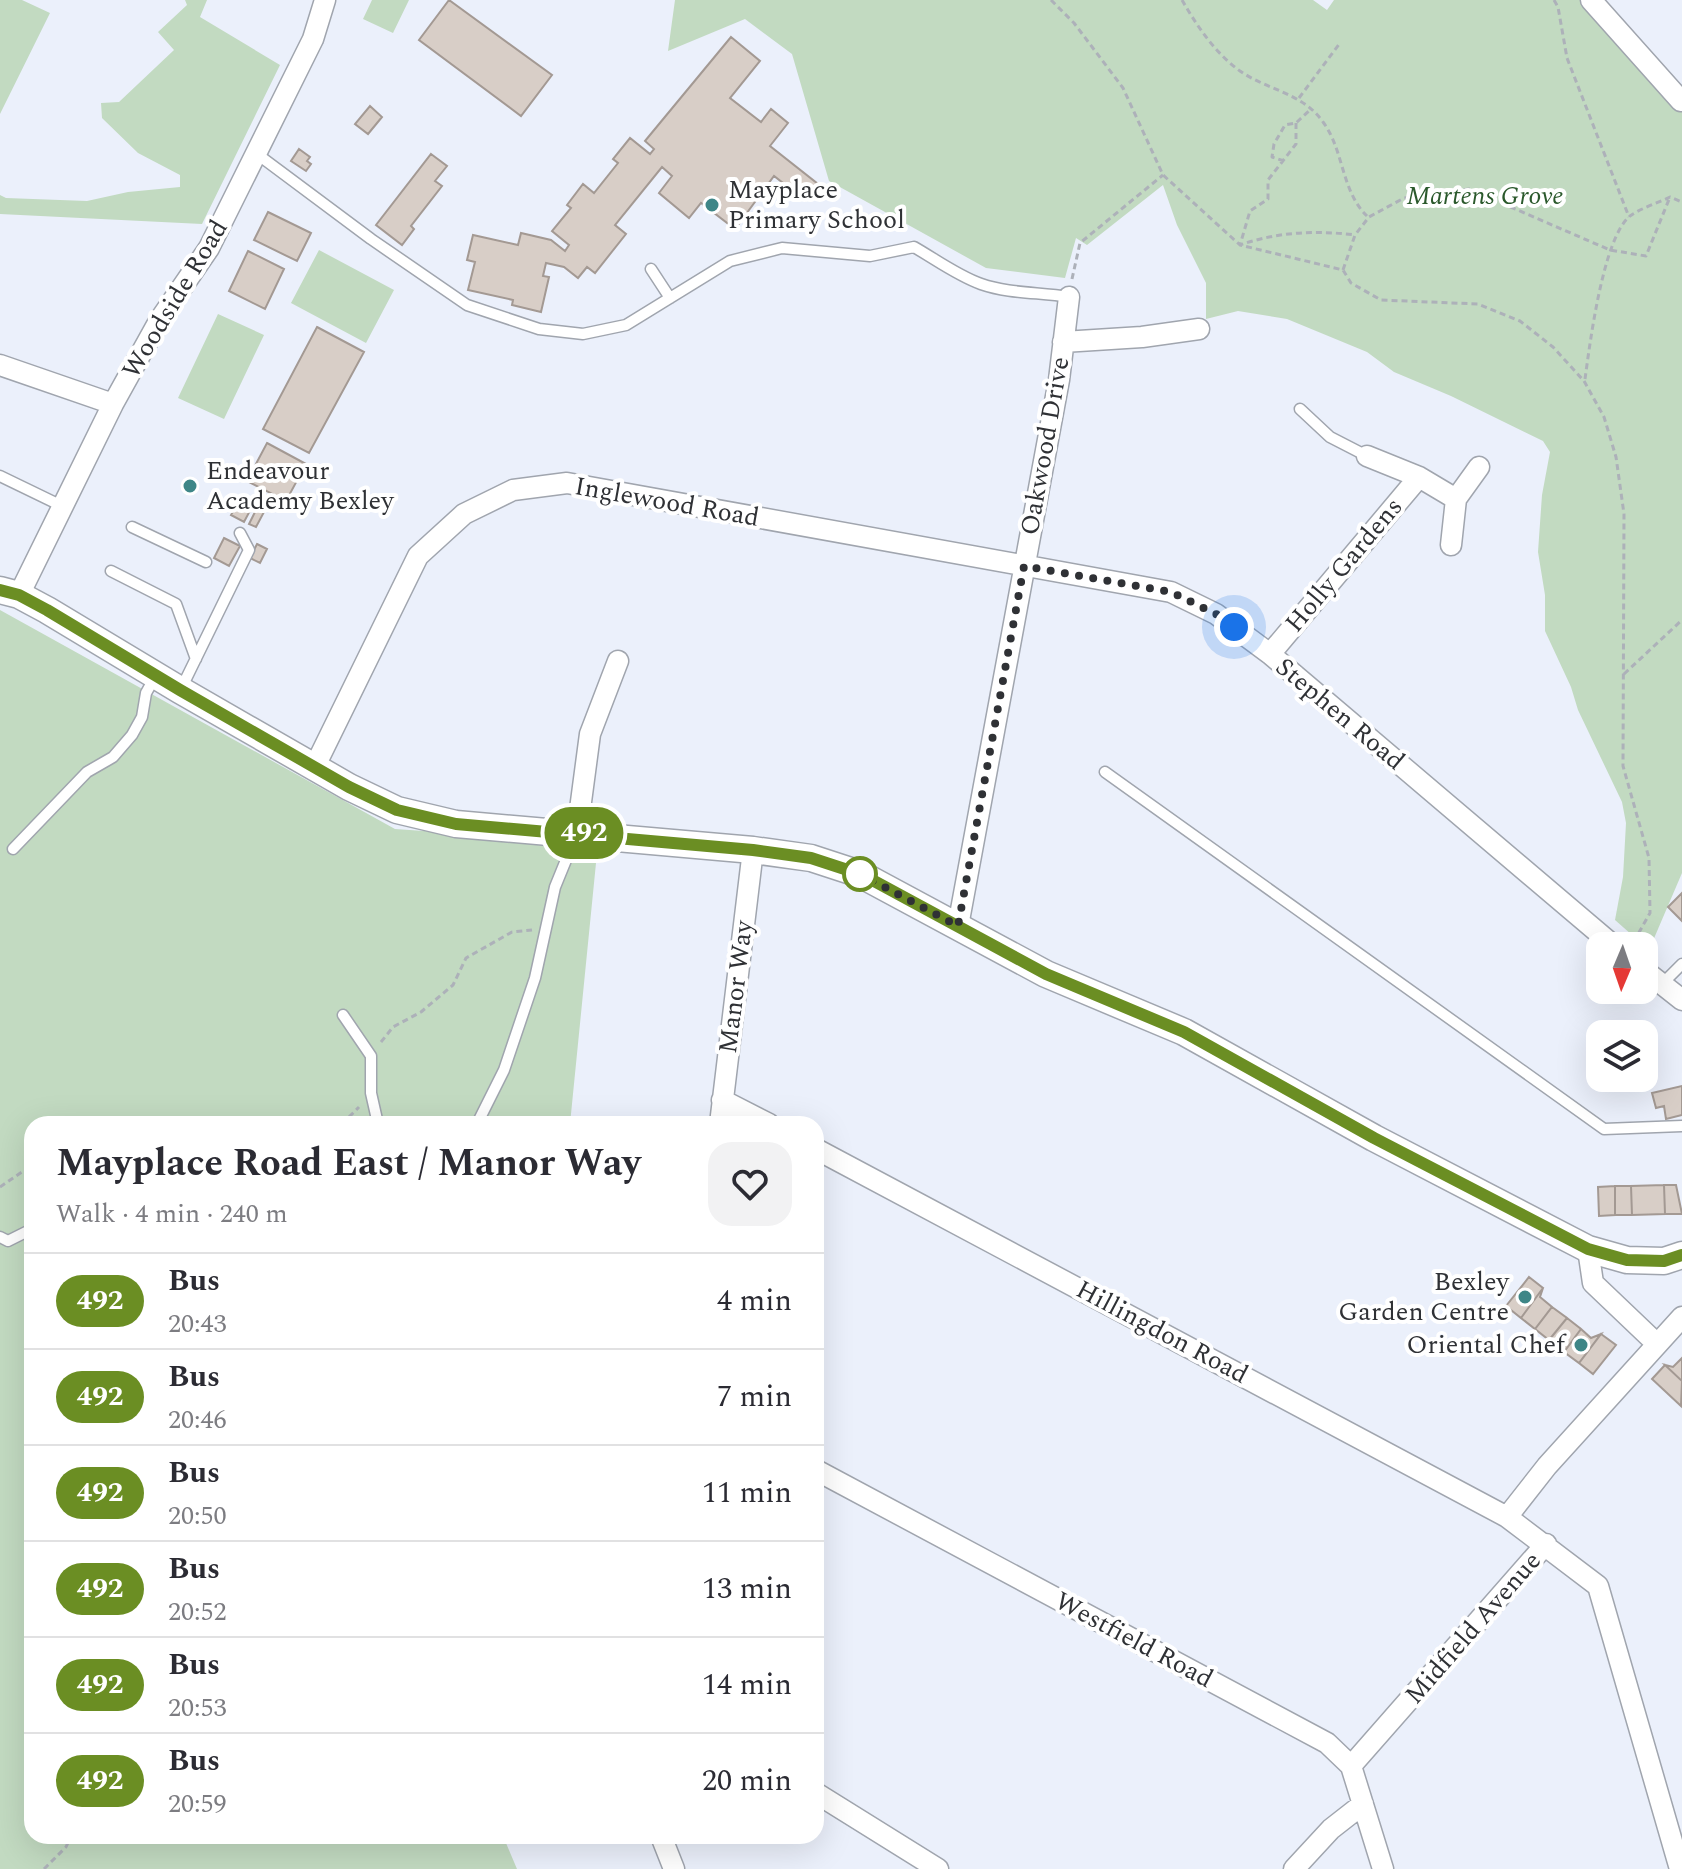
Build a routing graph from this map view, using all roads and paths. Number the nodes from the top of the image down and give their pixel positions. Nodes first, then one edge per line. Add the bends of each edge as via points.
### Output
1 (325, 0) edge
2 (1051, 0) edge
3 (1182, 0) edge
4 (1554, 0) edge
5 (1591, 0) edge
6 (1340, 43) dead end
7 (1298, 99) junction
8 (1681, 101) edge
9 (1311, 109) junction
10 (1296, 123) junction
11 (257, 154) junction
12 (1284, 161) junction
13 (1163, 175) junction
14 (1670, 197) junction
15 (1682, 202) edge
16 (1369, 217) junction
17 (1629, 217) junction
18 (1355, 235) junction
19 (1240, 245) junction
20 (1610, 250) junction
21 (651, 269) dead end
22 (1343, 270) junction
23 (1069, 297) junction
24 (670, 298) junction
25 (1199, 329) dead end
26 (1063, 342) junction
27 (0, 365) edge
28 (1584, 381) junction
29 (113, 404) junction
30 (1300, 409) dead end
31 (1367, 456) joint
32 (1479, 467) dead end
33 (0, 476) edge
34 (1419, 477) junction
35 (1456, 499) junction
36 (62, 506) junction
37 (132, 527) dead end
38 (240, 533) dead end
39 (1451, 545) dead end
40 (206, 562) dead end
41 (1024, 566) junction
42 (111, 571) dead end
43 (9, 593) edge
44 (1682, 620) edge
45 (1270, 654) junction
46 (196, 659) junction
47 (618, 661) dead end
48 (1624, 674) junction
49 (156, 675) junction
50 (180, 690) junction
51 (315, 766) junction
52 (1105, 772) dead end
53 (577, 832) junction
54 (13, 849) dead end
55 (753, 850) junction
56 (958, 926) junction
57 (544, 928) junction
58 (1598, 932) edge
59 (1640, 932) edge
60 (1682, 964) edge
61 (1658, 981) edge
62 (1662, 984) junction
63 (1682, 1000) edge
64 (343, 1015) dead end
65 (371, 1056) junction
66 (371, 1093) junction
67 (722, 1100) junction
68 (349, 1116) edge
69 (376, 1116) edge
70 (481, 1116) edge
71 (721, 1116) edge
72 (753, 1116) edge
73 (1682, 1126) edge
74 (824, 1153) edge
75 (24, 1170) edge
76 (0, 1187) edge
77 (24, 1233) edge
78 (0, 1237) edge
79 (1588, 1249) junction
80 (1682, 1255) edge
81 (1682, 1317) edge
82 (1657, 1344) junction
83 (824, 1474) edge
84 (1507, 1517) junction
85 (1546, 1544) junction
86 (1351, 1766) junction
87 (824, 1798) edge
88 (1363, 1804) junction
89 (67, 1844) edge
90 (664, 1844) edge
91 (44, 1869) edge
92 (674, 1869) edge
93 (938, 1869) edge
94 (1294, 1869) edge
95 (1383, 1869) edge
96 (1680, 1869) edge

1 - 11 street, Woodside Road via 313,39
2 - 13 path via 1123,88
3 - 7 path via 1201,33 1240,71
4 - 17 path via 1567,58
5 - 8 street
6 - 7 path
7 - 9 path
9 - 10 path
9 - 16 path via 1325,123 1355,204
10 - 12 path via 1296,144
10 - 12 path via 1285,125 1274,144 1272,157
11 - 24 lane via 467,305 539,329 583,334 626,325
11 - 29 street, Woodside Road via 209,248 159,321
12 - 19 path via 1268,180 1268,199 1250,211
13 - 19 path
13 - 23 path via 1080,243
14 - 15 path
14 - 17 path
14 - 20 path via 1646,256
16 - 18 path
16 - 20 path via 1404,198 1469,189
17 - 20 path
18 - 19 path via 1288,234
18 - 22 path
19 - 22 path
20 - 28 path
21 - 24 lane
22 - 28 path via 1351,283 1381,300 1478,304 1520,321
23 - 24 lane via 980,284 914,247 870,256 782,248 730,261
23 - 26 street, Oakwood Drive
25 - 26 street
26 - 41 street, Oakwood Drive
27 - 29 street
28 - 48 path via 1604,417 1624,514
29 - 36 street, Woodside Road
30 - 31 lane via 1330,437
31 - 34 street, Holly Gardens
32 - 35 street
33 - 36 lane
34 - 35 street, Holly Gardens
34 - 45 street, Holly Gardens
35 - 39 street
36 - 43 street, Woodside Road
37 - 40 lane
38 - 46 lane via 249,550
41 - 45 street, Stephen Road via 1171,592 1216,614
41 - 51 street, Inglewood Road via 567,483 513,490 464,514 418,556
41 - 56 street, Oakwood Drive
42 - 46 lane via 176,604
43 - 49 street
44 - 48 path
45 - 58 street, Stephen Road
46 - 50 lane
47 - 53 street via 590,734
48 - 59 path via 1623,766 1649,858 1650,913
49 - 50 street
49 - 54 lane via 132,735 113,757 87,772
50 - 51 street
51 - 53 street via 397,810 456,824
52 - 73 lane via 1604,1129
53 - 55 street
53 - 57 lane
55 - 56 street via 811,858 863,875
55 - 67 street, Manor Way
56 - 79 street via 1046,974 1184,1032
57 - 65 path via 512,932 466,958 453,985 393,1027
57 - 70 lane via 535,978 504,1070
60 - 62 lane
61 - 62 street
62 - 63 street
64 - 65 lane
65 - 66 lane
66 - 68 path
66 - 69 lane
67 - 71 street, Manor Way
67 - 72 street
74 - 84 street, Hillingdon Road
75 - 76 path
77 - 78 lane via 8,1241
79 - 80 street via 1627,1260 1664,1261
79 - 82 street via 1593,1283
81 - 82 street, Midfield Avenue
82 - 84 street, Midfield Avenue
83 - 86 street, Westfield Road via 1327,1743
84 - 85 street, Midfield Avenue
85 - 86 street, Midfield Avenue
85 - 96 street via 1598,1586
86 - 88 street
87 - 93 street
88 - 94 street
88 - 95 street
89 - 91 path
90 - 92 street

